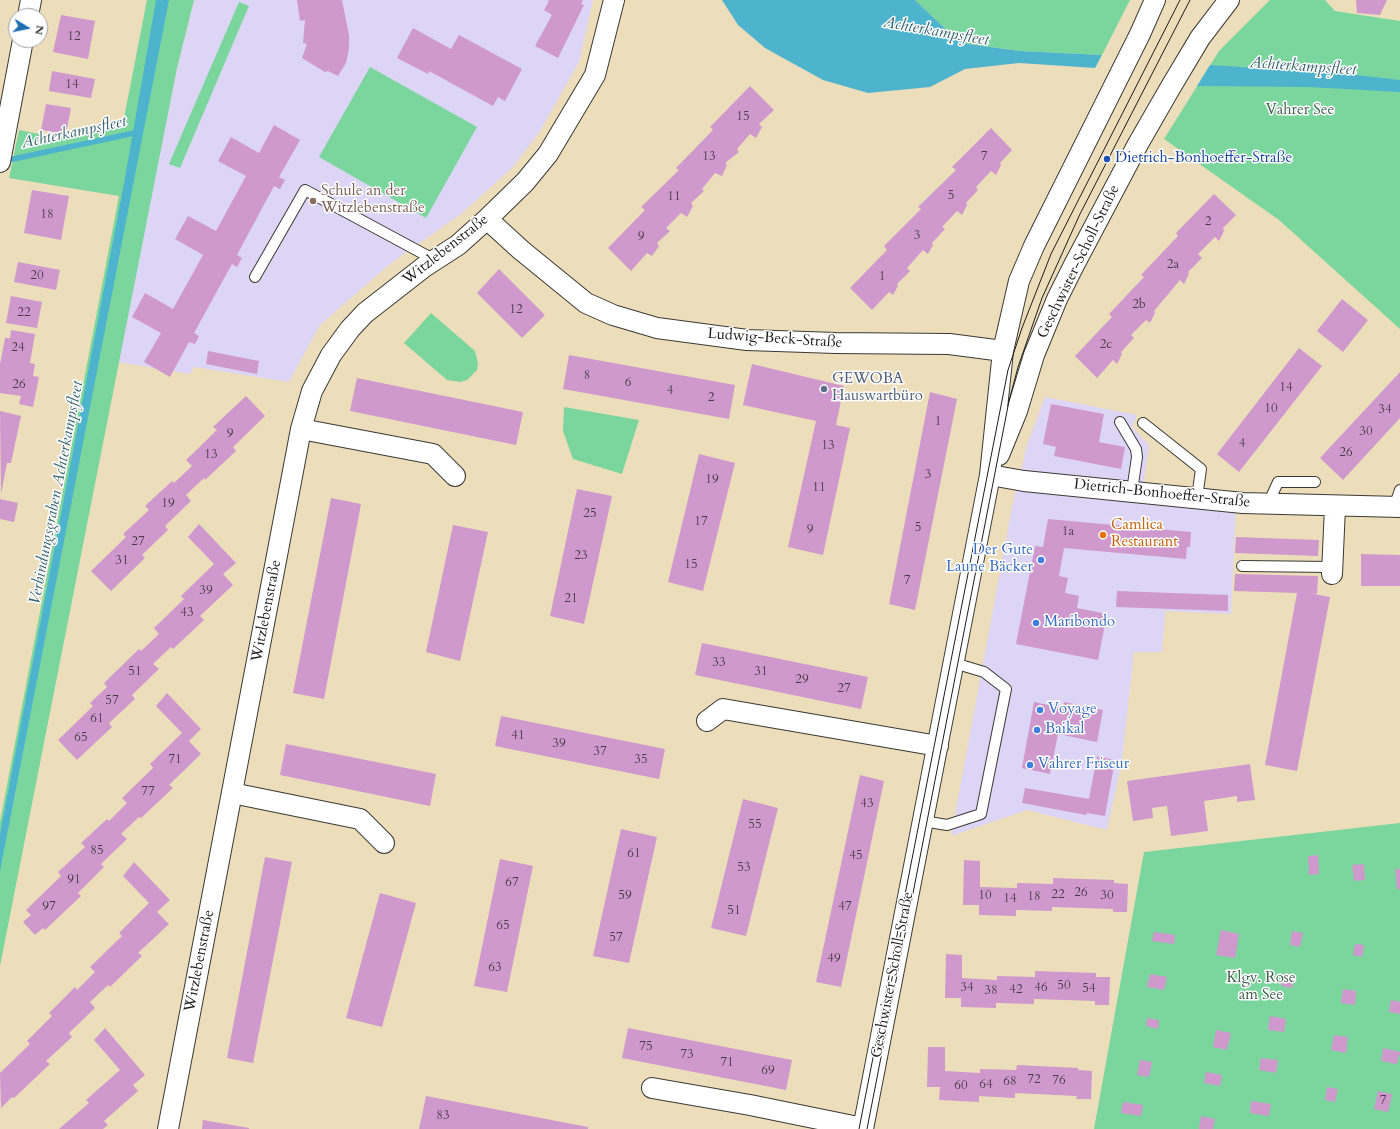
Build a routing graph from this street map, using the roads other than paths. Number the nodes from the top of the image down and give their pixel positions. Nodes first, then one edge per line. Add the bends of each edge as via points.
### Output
1 (614, 0) edge
2 (1155, 0) edge
3 (1229, 0) edge
4 (21, 48) edge
5 (1, 155) edge
6 (487, 219) junction
7 (435, 260) junction
8 (255, 277) dead end
9 (1003, 351) junction
10 (1120, 422) dead end
11 (1143, 423) dead end
12 (301, 429) junction
13 (990, 475) junction
14 (455, 476) dead end
15 (1315, 482) dead end
16 (1132, 491) junction
17 (1197, 498) junction
18 (1398, 502) edge
19 (1268, 504) junction
20 (1335, 507) junction
21 (1242, 566) dead end
22 (1332, 571) joint
23 (954, 663) junction
24 (707, 721) dead end
25 (938, 746) junction
26 (232, 793) junction
27 (923, 821) junction
28 (384, 843) dead end
29 (652, 1088) dead end
30 (168, 1129) edge
31 (863, 1129) edge

1 - 6 street, Witzlebenstraße via 594,75 548,154
2 - 9 street, Geschwister-Scholl-Straße via 1034,246 1019,281
3 - 13 street, Geschwister-Scholl-Straße via 1200,38 1074,265 1034,355 1016,411
4 - 5 street
6 - 7 street, Witzlebenstraße via 458,245
6 - 9 street, Ludwig-Beck-Straße via 586,303 613,315 657,328 747,340 949,344
7 - 8 lane via 305,190
7 - 12 street, Witzlebenstraße via 365,313 350,329 331,355 312,391
9 - 13 street, Geschwister-Scholl-Straße
10 - 16 lane via 1136,449
11 - 17 lane via 1201,470
12 - 14 street via 433,454
12 - 26 street, Witzlebenstraße
13 - 16 street, Dietrich-Bonhoeffer-Straße via 1024,481
13 - 23 street, Geschwister-Scholl-Straße
15 - 19 lane via 1278,482
16 - 17 street, Dietrich-Bonhoeffer-Straße
17 - 19 street, Dietrich-Bonhoeffer-Straße
18 - 20 street, Dietrich-Bonhoeffer-Straße
19 - 20 street, Dietrich-Bonhoeffer-Straße
20 - 22 street
21 - 22 lane
23 - 25 street, Geschwister-Scholl-Straße
23 - 27 lane via 984,672 1006,688 981,814 947,825
24 - 25 street via 723,709
25 - 27 street, Geschwister-Scholl-Straße
26 - 28 street via 360,819
26 - 30 street, Witzlebenstraße
27 - 31 street, Geschwister-Scholl-Straße
29 - 31 street, Geschwister-Scholl-Straße via 750,1105

